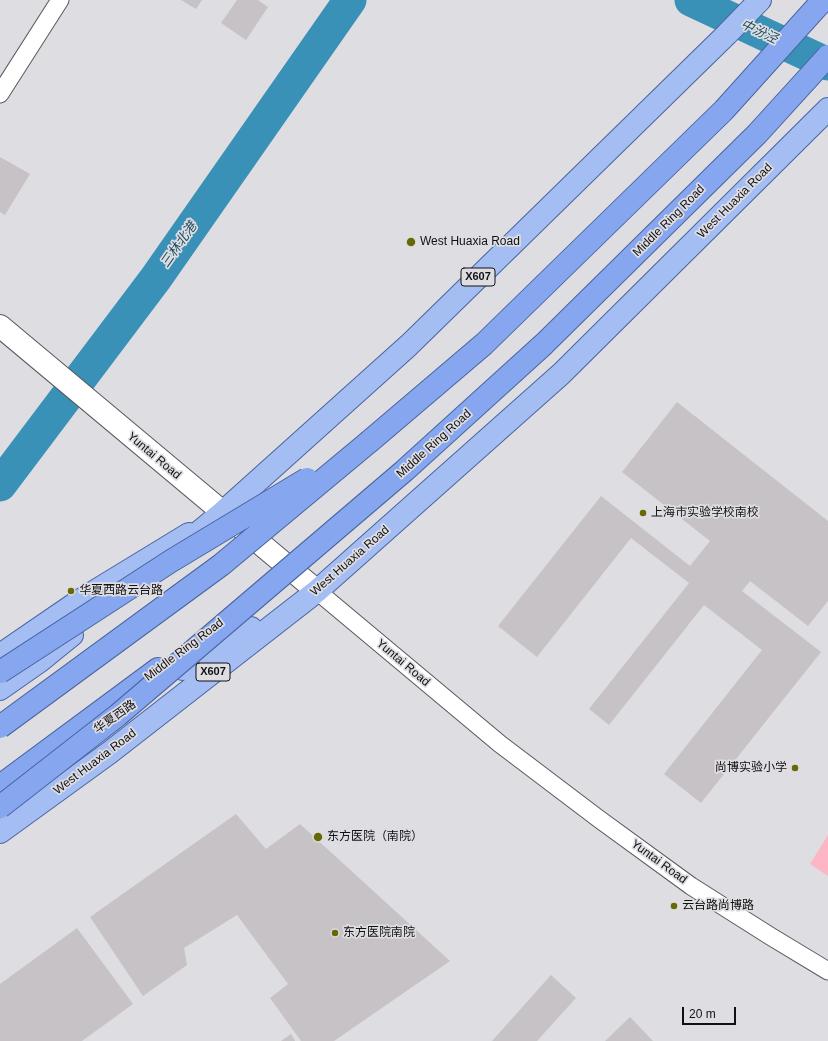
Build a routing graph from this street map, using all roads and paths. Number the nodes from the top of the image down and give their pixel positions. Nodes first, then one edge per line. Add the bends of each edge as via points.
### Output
1 (60, 0) edge
2 (760, 0) edge
3 (823, 0) edge
4 (828, 56) edge
5 (0, 94) edge
6 (828, 109) edge
7 (0, 326) edge
8 (370, 441) junction
9 (222, 513) junction
10 (317, 591) junction
11 (260, 593) junction
12 (0, 655) edge
13 (0, 672) edge
14 (0, 689) edge
15 (0, 727) edge
16 (0, 786) edge
17 (0, 799) edge
18 (0, 807) edge
19 (0, 832) edge
20 (828, 971) edge

1 - 5 street
2 - 9 main road, X607 via 409,344
3 - 8 highway via 724,110 490,339
4 - 11 highway, Middle Ring Road, bridge via 757,134 544,344 404,471
6 - 10 main road, West Huaxia Road / X607 via 561,374
7 - 9 street, Yuntai Road
8 - 13 highway, bridge via 171,562
8 - 15 highway, bridge via 221,565
9 - 10 street, Yuntai Road
9 - 12 main road via 79,601
9 - 14 main road, X607 via 40,661
10 - 17 main road, 华夏西路 via 197,659
10 - 19 main road, West Huaxia Road / X607 via 109,753
10 - 20 street, Yuntai Road via 500,744 599,819 691,886
11 - 16 highway, Middle Ring Road, bridge
11 - 18 highway, bridge via 118,716

